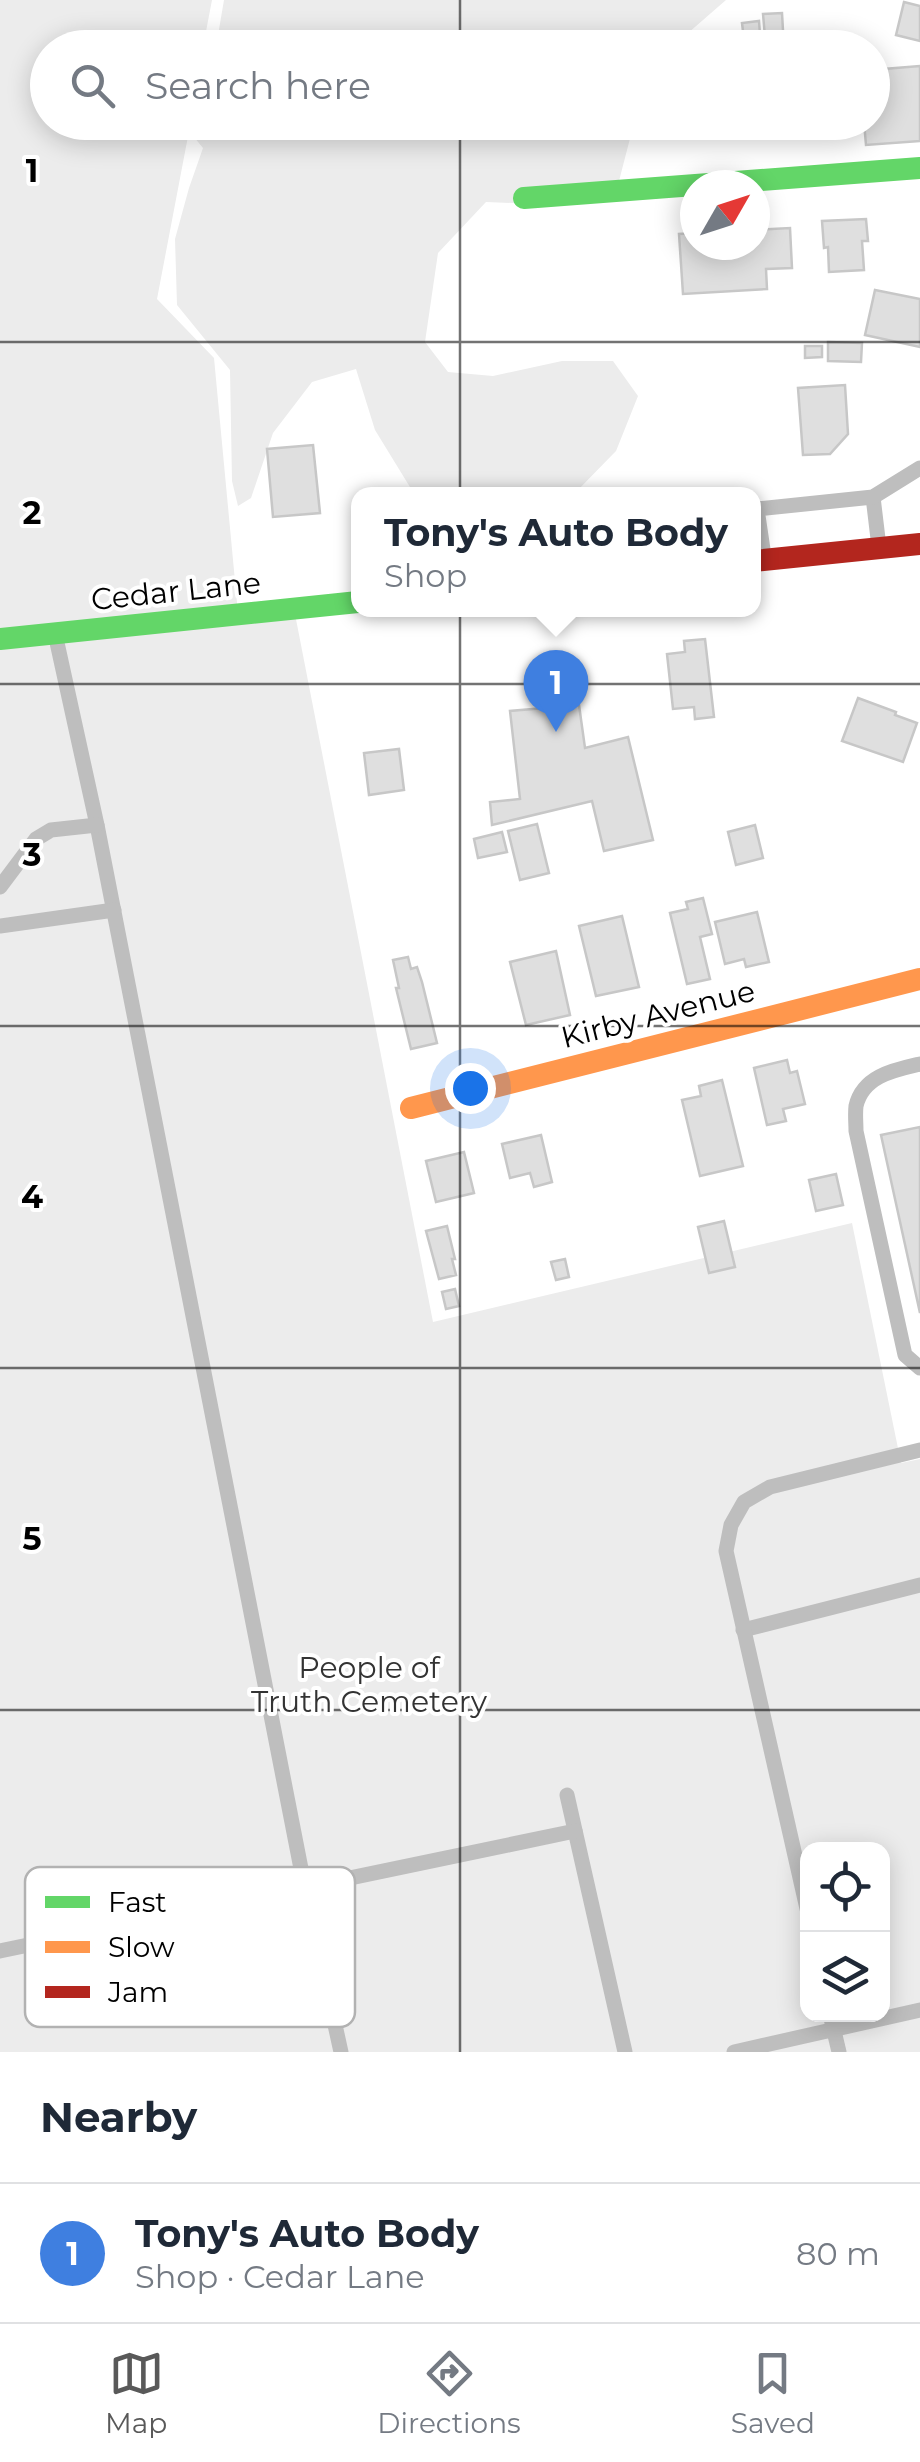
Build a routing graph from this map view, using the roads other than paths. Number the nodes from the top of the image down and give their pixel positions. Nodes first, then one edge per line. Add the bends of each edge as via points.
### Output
1 (920, 168) edge
2 (524, 198) dead end
3 (919, 465) edge
4 (872, 497) junction
5 (761, 510) edge
6 (920, 544) edge
7 (879, 548) junction
8 (761, 560) edge
9 (351, 603) edge
10 (55, 634) junction
11 (0, 639) edge
12 (97, 824) junction
13 (0, 887) edge
14 (114, 910) junction
15 (0, 926) edge
16 (920, 979) edge
17 (920, 1064) edge
18 (411, 1108) dead end
19 (920, 1368) edge
20 (920, 1450) edge
21 (920, 1585) edge
22 (743, 1630) junction
23 (566, 1795) dead end
24 (575, 1832) junction
25 (301, 1867) edge
26 (355, 1878) edge
27 (800, 1878) edge
28 (25, 1947) edge
29 (0, 1952) edge
30 (920, 2010) edge
31 (832, 2023) edge
32 (336, 2027) edge
33 (342, 2052) edge
34 (625, 2052) edge
35 (734, 2052) edge
36 (839, 2052) edge

1 - 2 street
3 - 4 lane
4 - 5 lane
4 - 7 lane
6 - 7 street
7 - 8 street
9 - 10 street, Cedar Lane
10 - 11 street, Cedar Lane
10 - 12 lane
12 - 13 lane via 51,830
12 - 14 lane
14 - 15 lane
14 - 25 lane
16 - 18 street, Kirby Avenue
17 - 19 lane via 868,1084 856,1104 856,1131 905,1355
20 - 22 lane via 770,1488 744,1502 726,1551
21 - 22 lane
22 - 27 lane
23 - 24 lane
24 - 26 lane
24 - 34 lane
28 - 29 lane
30 - 31 lane
31 - 35 lane
31 - 36 lane
32 - 33 lane

